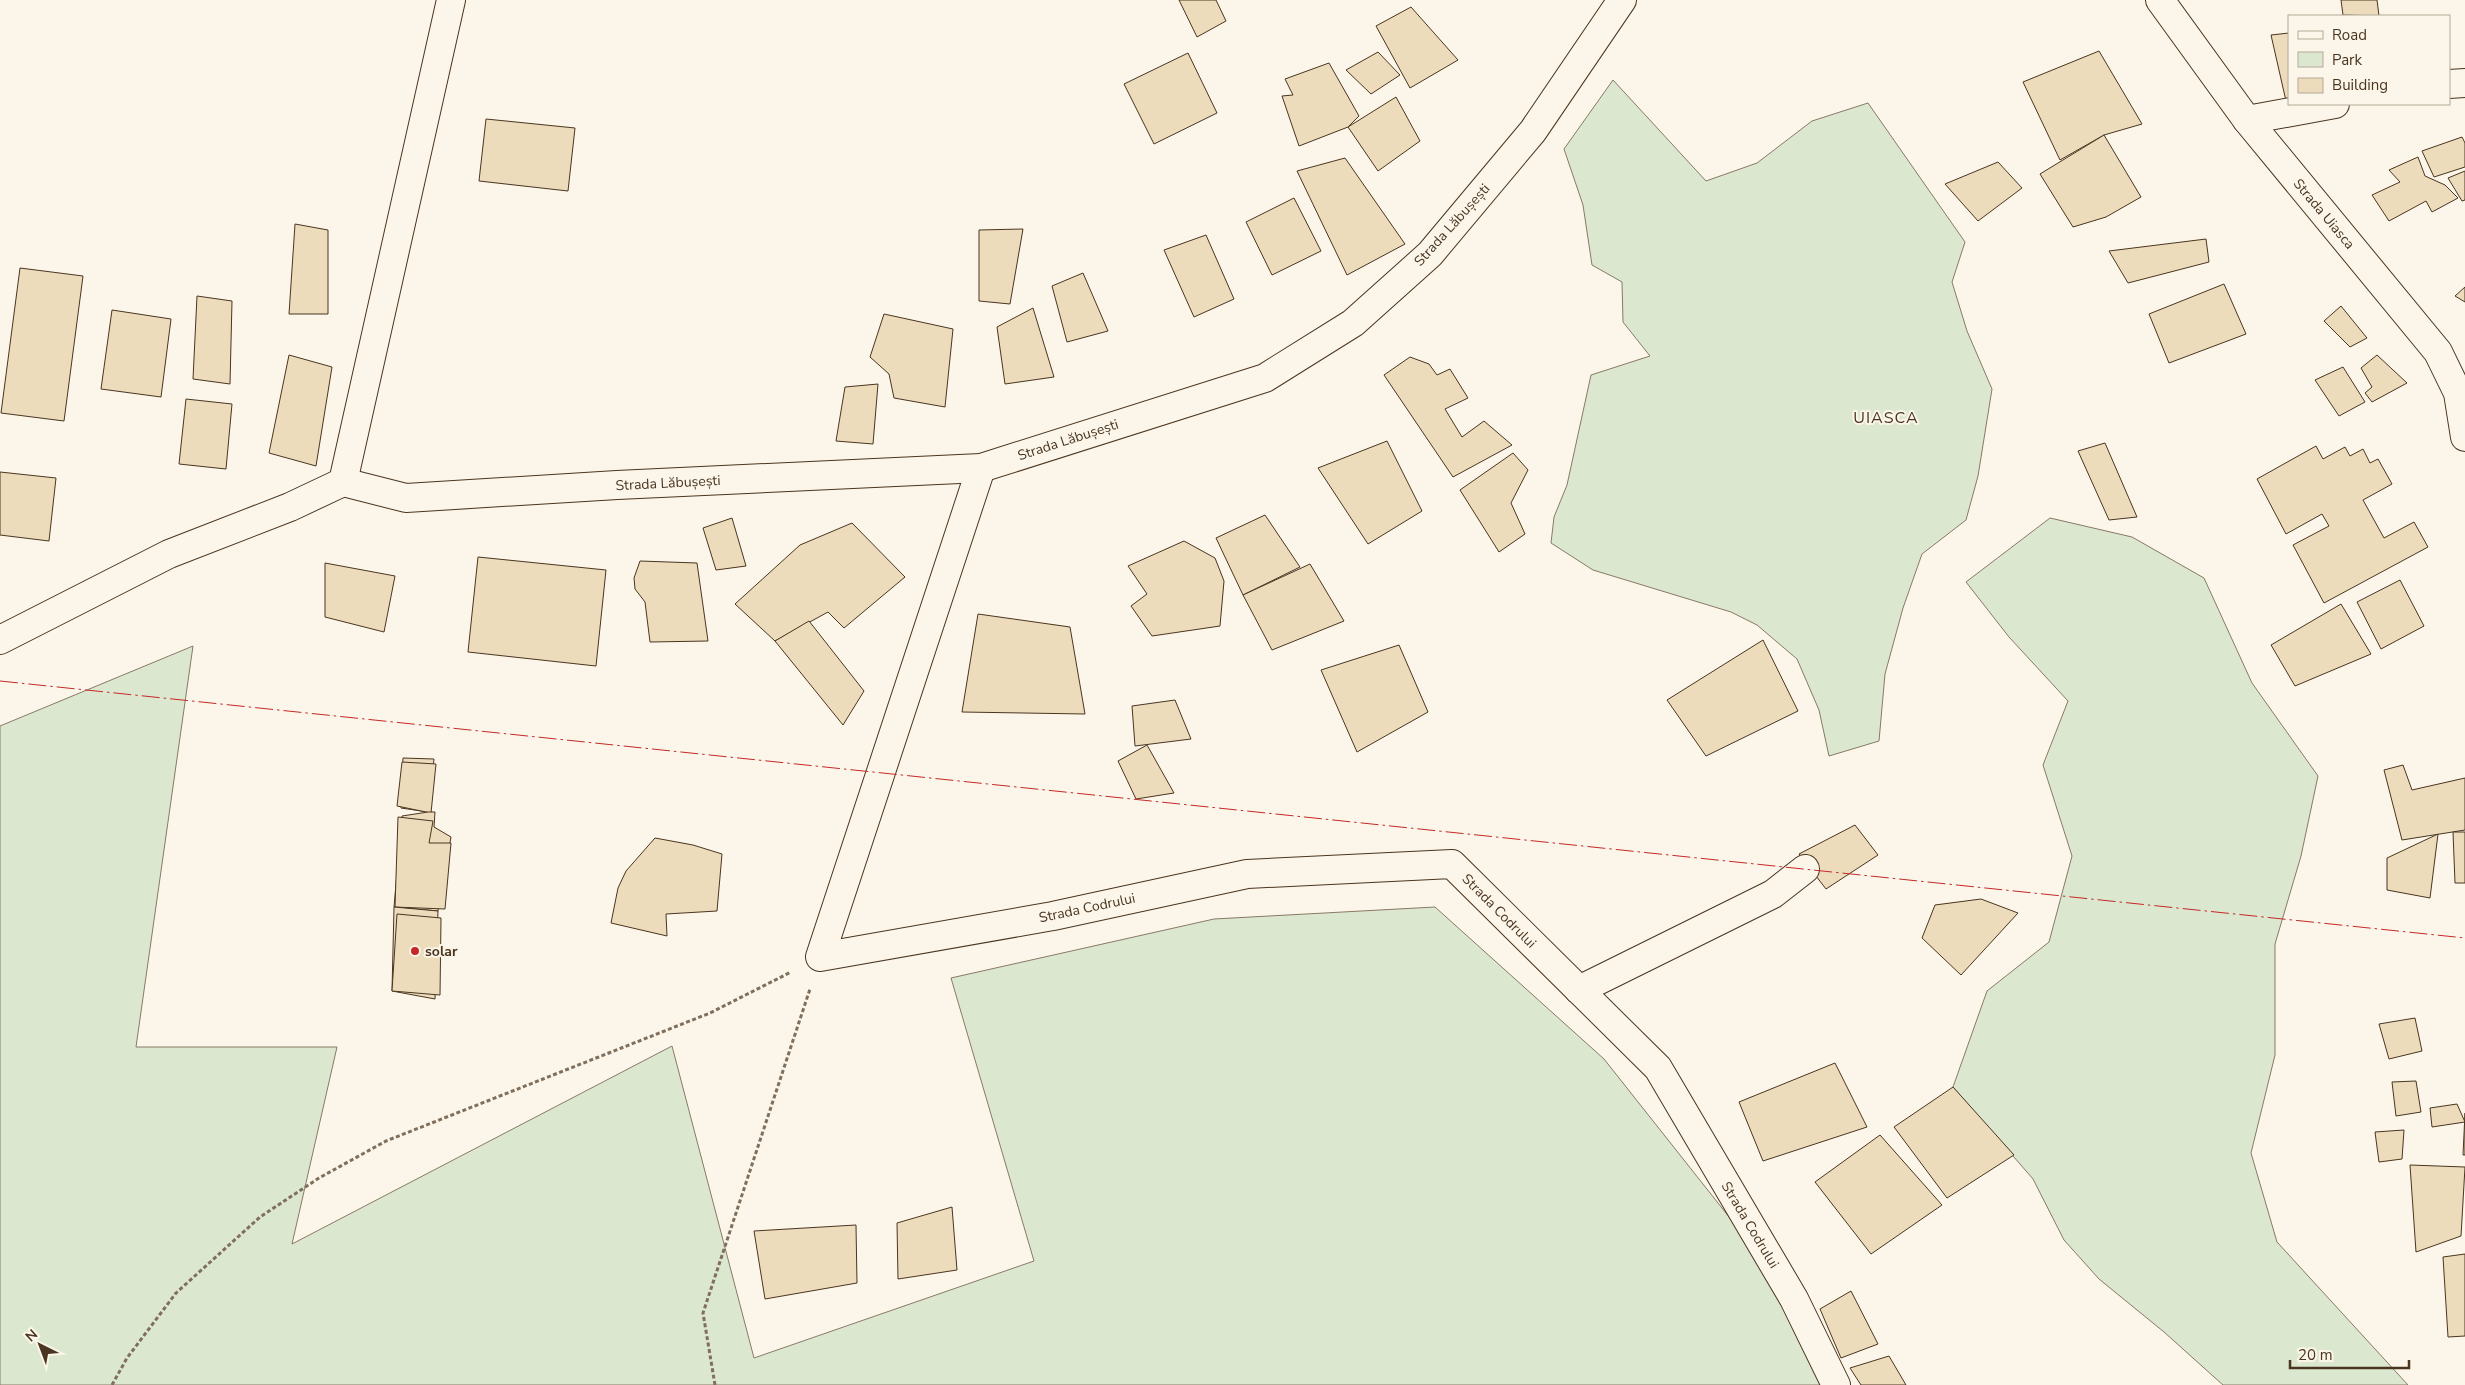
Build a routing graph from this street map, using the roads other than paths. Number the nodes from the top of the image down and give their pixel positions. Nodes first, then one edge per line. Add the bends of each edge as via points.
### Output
1 (451, 0) edge
2 (1622, 0) edge
3 (2160, 0) edge
4 (2465, 83) edge
5 (2450, 84) edge
6 (2330, 105) edge
7 (2247, 120) junction
8 (2465, 437) edge
9 (981, 468) junction
10 (343, 482) junction
11 (0, 640) edge
12 (1805, 869) dead end
13 (1579, 990) junction
14 (1836, 1385) edge

1 - 10 street
2 - 9 street, Strada Lăbușești via 1527,138 1430,254 1353,323 1265,378
3 - 7 street, Strada Uiasca
4 - 5 street
6 - 7 street
7 - 8 street, Strada Uiasca via 2438,352 2458,393
9 - 10 street, Strada Lăbușești via 406,498
9 - 13 street, Strada Codrului via 820,957 1054,916 1247,874 1452,864
10 - 11 street via 290,507 168,554
12 - 13 street via 1773,894
13 - 14 street, Strada Codrului via 1658,1068 1794,1299

